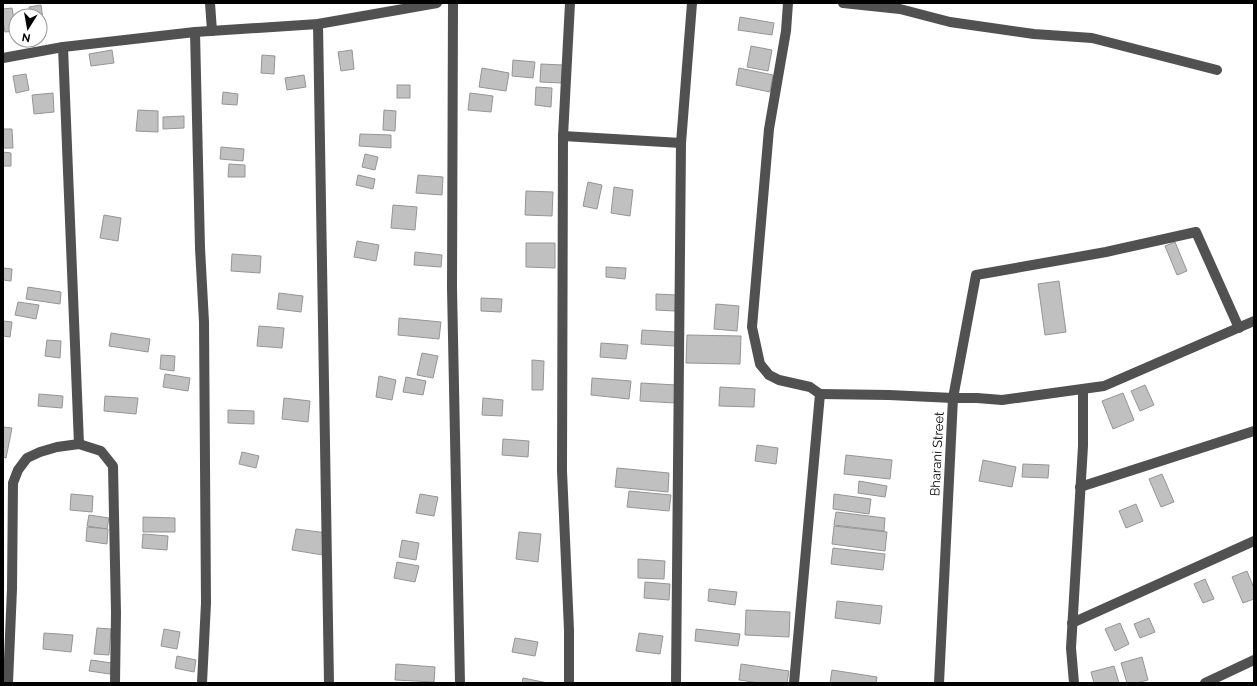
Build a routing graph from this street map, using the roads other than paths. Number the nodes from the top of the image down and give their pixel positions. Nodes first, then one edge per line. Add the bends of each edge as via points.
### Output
1 (210, 3) edge
2 (436, 3) edge
3 (453, 3) edge
4 (570, 3) edge
5 (692, 3) edge
6 (788, 3) edge
7 (843, 3) edge
8 (388, 7) edge
9 (318, 24) junction
10 (212, 31) junction
11 (195, 32) junction
12 (63, 47) junction
13 (3, 58) edge
14 (1218, 70) dead end
15 (563, 136) junction
16 (681, 143) junction
17 (1254, 322) edge
18 (1239, 328) junction
19 (1083, 389) junction
20 (820, 394) junction
21 (953, 398) junction
22 (1254, 431) edge
23 (79, 444) junction
24 (1080, 487) junction
25 (1254, 541) edge
26 (1072, 623) junction
27 (1254, 660) edge
28 (8, 683) edge
29 (116, 683) edge
30 (202, 683) edge
31 (330, 683) edge
32 (460, 683) edge
33 (568, 683) edge
34 (676, 683) edge
35 (794, 683) edge
36 (939, 683) edge
37 (1074, 683) edge
38 (1205, 683) edge

1 - 10 street
2 - 8 street
3 - 32 street via 452,288
4 - 15 street
5 - 16 street
6 - 20 street via 786,31 769,129 752,327 760,364 769,375 810,387
7 - 14 street via 900,9 950,22 1034,34 1092,38
8 - 9 street
9 - 10 street
9 - 31 street
10 - 11 street
11 - 12 street
11 - 30 street via 204,322 206,603
12 - 13 street
12 - 23 street
15 - 16 street
15 - 33 street via 562,471 569,630
16 - 34 street
17 - 18 street, Bharani Street
18 - 19 street, Bharani Street via 1104,386
18 - 21 street via 1196,232 1106,252 976,275
19 - 21 street, Bharani Street via 1002,400
19 - 24 street
20 - 21 street
20 - 35 street
21 - 36 street, Bharani Street
22 - 24 street
23 - 28 street via 57,446 27,458 13,483
23 - 29 street via 100,451 114,466
24 - 26 street
25 - 26 street
26 - 37 street
27 - 38 street

